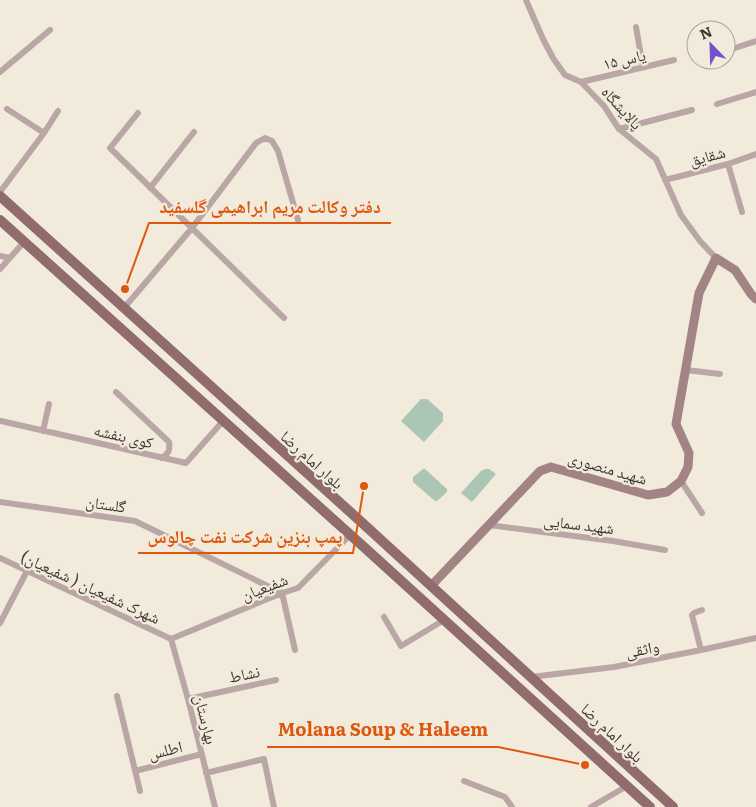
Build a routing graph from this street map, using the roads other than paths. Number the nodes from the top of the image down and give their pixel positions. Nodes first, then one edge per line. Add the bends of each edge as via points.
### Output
1 (526, 0) edge
2 (636, 27) dead end
3 (50, 30) dead end
4 (756, 41) edge
5 (736, 48) edge
6 (674, 60) dead end
7 (644, 67) junction
8 (0, 72) edge
9 (581, 82) junction
10 (756, 92) edge
11 (717, 104) dead end
12 (7, 109) dead end
13 (692, 110) dead end
14 (58, 111) dead end
15 (138, 113) dead end
16 (618, 128) junction
17 (194, 132) dead end
18 (44, 133) junction
19 (756, 154) edge
20 (728, 164) junction
21 (665, 180) junction
22 (150, 188) junction
23 (0, 194) edge
24 (742, 212) dead end
25 (0, 220) edge
26 (298, 220) dead end
27 (192, 228) junction
28 (24, 242) junction
29 (0, 256) edge
30 (10, 258) junction
31 (716, 258) junction
32 (0, 270) edge
33 (756, 299) edge
34 (124, 308) junction
35 (284, 318) dead end
36 (686, 370) junction
37 (720, 374) dead end
38 (116, 392) dead end
39 (48, 404) dead end
40 (1, 421) edge
41 (223, 421) junction
42 (43, 431) junction
43 (161, 458) junction
44 (289, 458) junction
45 (278, 470) junction
46 (681, 481) junction
47 (0, 502) edge
48 (702, 513) dead end
49 (489, 525) junction
50 (350, 535) junction
51 (376, 535) junction
52 (365, 548) junction
53 (665, 550) dead end
54 (0, 558) edge
55 (27, 571) junction
56 (431, 586) junction
57 (282, 593) junction
58 (702, 610) dead end
59 (384, 617) dead end
60 (444, 620) junction
61 (0, 623) edge
62 (170, 638) junction
63 (756, 639) edge
64 (295, 650) dead end
65 (701, 650) junction
66 (531, 677) junction
67 (276, 680) dead end
68 (117, 696) dead end
69 (188, 699) junction
70 (202, 754) junction
71 (135, 771) junction
72 (206, 773) junction
73 (464, 782) dead end
74 (624, 787) junction
75 (140, 790) dead end
76 (215, 807) edge
77 (274, 807) edge
78 (512, 807) edge
79 (591, 807) edge
80 (644, 807) edge
81 (650, 807) edge
82 (673, 807) edge

1 - 9 street, پالایشگاه via 553,58 566,75
2 - 7 street
3 - 8 street
4 - 5 street
6 - 7 street, یاس ۱۵
7 - 9 street, یاس ۱۵
9 - 16 street, پالایشگاه via 604,106
10 - 11 street
12 - 18 street
13 - 16 street
14 - 18 street
15 - 22 street via 110,148
16 - 21 street, پالایشگاه via 656,160
17 - 22 street
18 - 23 street
19 - 20 street, شقایق
20 - 21 street, شقایق
20 - 24 street
21 - 31 street, پالایشگاه via 681,215
22 - 27 street
23 - 34 main road, بلوار امام رضا
25 - 28 main road, بلوار امام رضا
26 - 27 street via 278,152 272,141 265,138 256,143
27 - 34 street
27 - 35 street
28 - 30 street
28 - 41 main road, بلوار امام رضا
29 - 30 street
30 - 32 street
31 - 33 street via 734,270
31 - 36 street via 699,293
34 - 44 main road, بلوار امام رضا
36 - 37 street
36 - 46 street via 676,424 689,452 688,466
38 - 43 street via 169,442 170,449
39 - 42 street
40 - 42 street, کوی بنفشه
41 - 43 street, کوی بنفشه via 186,463
41 - 45 main road, بلوار امام رضا
42 - 43 street, کوی بنفشه
44 - 45 main road
44 - 51 main road, بلوار امام رضا
45 - 50 main road, بلوار امام رضا
46 - 48 street
46 - 49 street, شهید منصوری via 667,492 648,495 552,467 540,471
47 - 57 street, گلستان via 135,521
49 - 53 street, شهید سمایی
49 - 56 street, شهید منصوری
50 - 52 main road, بلوار امام رضا
50 - 57 street, شفیعیان via 298,588
51 - 52 main road
51 - 56 main road, بلوار امام رضا
52 - 60 main road, بلوار امام رضا
54 - 55 street, شهرک شفیعیان ( شفیعیان)
55 - 61 street
55 - 62 street, شهرک شفیعیان ( شفیعیان)
56 - 66 main road, بلوار امام رضا
57 - 62 street, شفیعیان
57 - 64 street
58 - 65 street via 692,615
59 - 60 street via 401,646
60 - 74 main road, بلوار امام رضا
62 - 69 street, بهارستان
63 - 65 street, واثقی
65 - 66 street, واثقی via 614,667
66 - 82 main road, بلوار امام رضا
67 - 69 street, نشاط
68 - 71 street
69 - 70 street, بهارستان
70 - 71 street, اطلس
70 - 72 street, بهارستان
71 - 75 street
72 - 76 street, بهارستان
72 - 77 street via 264,759
73 - 78 street via 505,797
74 - 79 street
74 - 80 street
74 - 81 main road, بلوار امام رضا

